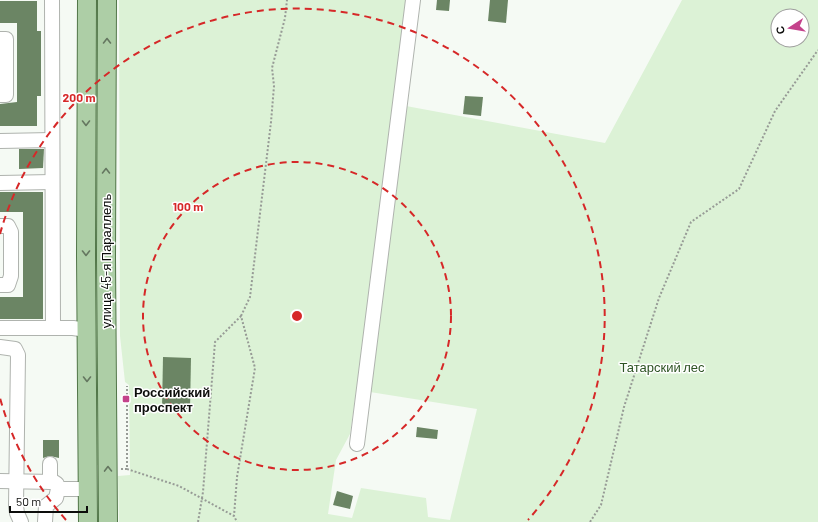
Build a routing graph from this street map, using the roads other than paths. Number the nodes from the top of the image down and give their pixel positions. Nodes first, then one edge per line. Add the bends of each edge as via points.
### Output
1 (52, 0) edge
2 (87, 0) edge
3 (107, 0) edge
4 (413, 0) edge
5 (0, 39) edge
6 (0, 95) edge
7 (52, 140) junction
8 (0, 141) edge
9 (52, 182) junction
10 (0, 183) edge
11 (0, 226) edge
12 (0, 285) edge
13 (0, 328) edge
14 (53, 328) junction
15 (87, 330) junction
16 (0, 347) edge
17 (357, 444) dead end
18 (50, 464) dead end
19 (0, 481) edge
20 (17, 481) junction
21 (54, 485) junction
22 (88, 489) junction
23 (21, 522) edge
24 (45, 522) edge
25 (88, 522) edge
26 (108, 522) edge

1 - 7 street
2 -> 15 main road, улица 45-я Параллель
26 -> 3 main road, улица 45-я Параллель
4 - 17 street
5 - 6 street via 6,39 6,95
7 - 8 street
7 - 9 street
9 - 10 street
9 - 14 street
11 - 12 street via 8,226 11,232 11,276 8,284
13 - 14 street
14 - 15 street
15 -> 22 main road, улица 45-я Параллель
16 - 20 street via 15,349 18,355
18 - 21 street
19 - 20 street
20 - 21 street
20 - 23 street via 16,506
21 - 22 street
21 - 24 street via 56,498 46,506
22 - 25 main road, улица 45-я Параллель

